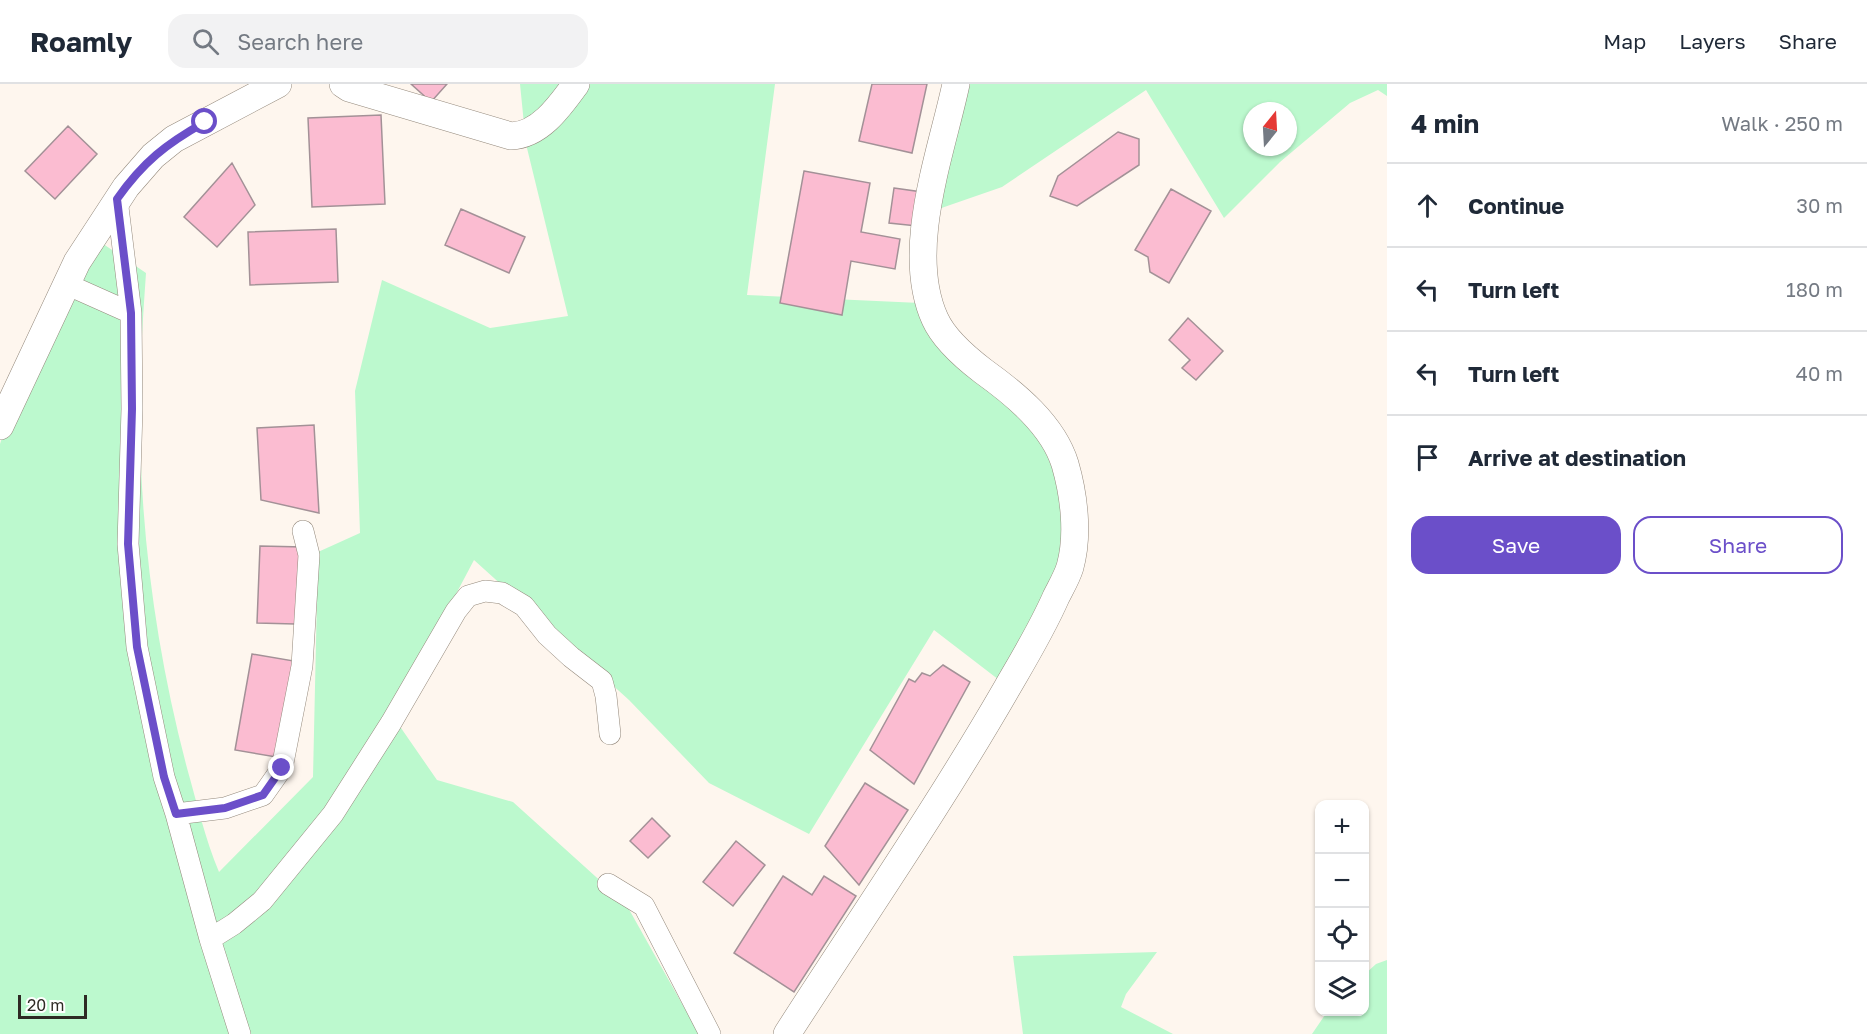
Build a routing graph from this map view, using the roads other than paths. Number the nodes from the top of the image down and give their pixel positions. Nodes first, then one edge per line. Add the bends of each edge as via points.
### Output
1 (278, 84) edge
2 (343, 84) edge
3 (576, 84) edge
4 (956, 84) edge
5 (117, 199) junction
6 (66, 284) junction
7 (131, 313) junction
8 (0, 426) edge
9 (303, 531) dead end
10 (610, 734) dead end
11 (176, 814) junction
12 (608, 884) dead end
13 (210, 939) junction
14 (240, 1034) edge
15 (710, 1034) edge
16 (787, 1034) edge

1 - 5 street via 174,139 153,156
2 - 3 street via 511,136 522,136 543,123
4 - 16 street via 925,221 923,253 929,301 936,322 954,345 1012,392 1050,434 1064,462 1071,493 1073,551 1069,570 1043,627 976,743
5 - 6 street
5 - 7 street
6 - 7 street
6 - 8 street
7 - 11 street via 128,544 137,647 156,743
9 - 11 street via 309,555 302,666 282,768 263,795 225,808
10 - 13 street via 602,681 547,634 524,606 502,593 484,591 468,596 333,814 262,902
11 - 13 street
12 - 15 street via 644,906
13 - 14 street

